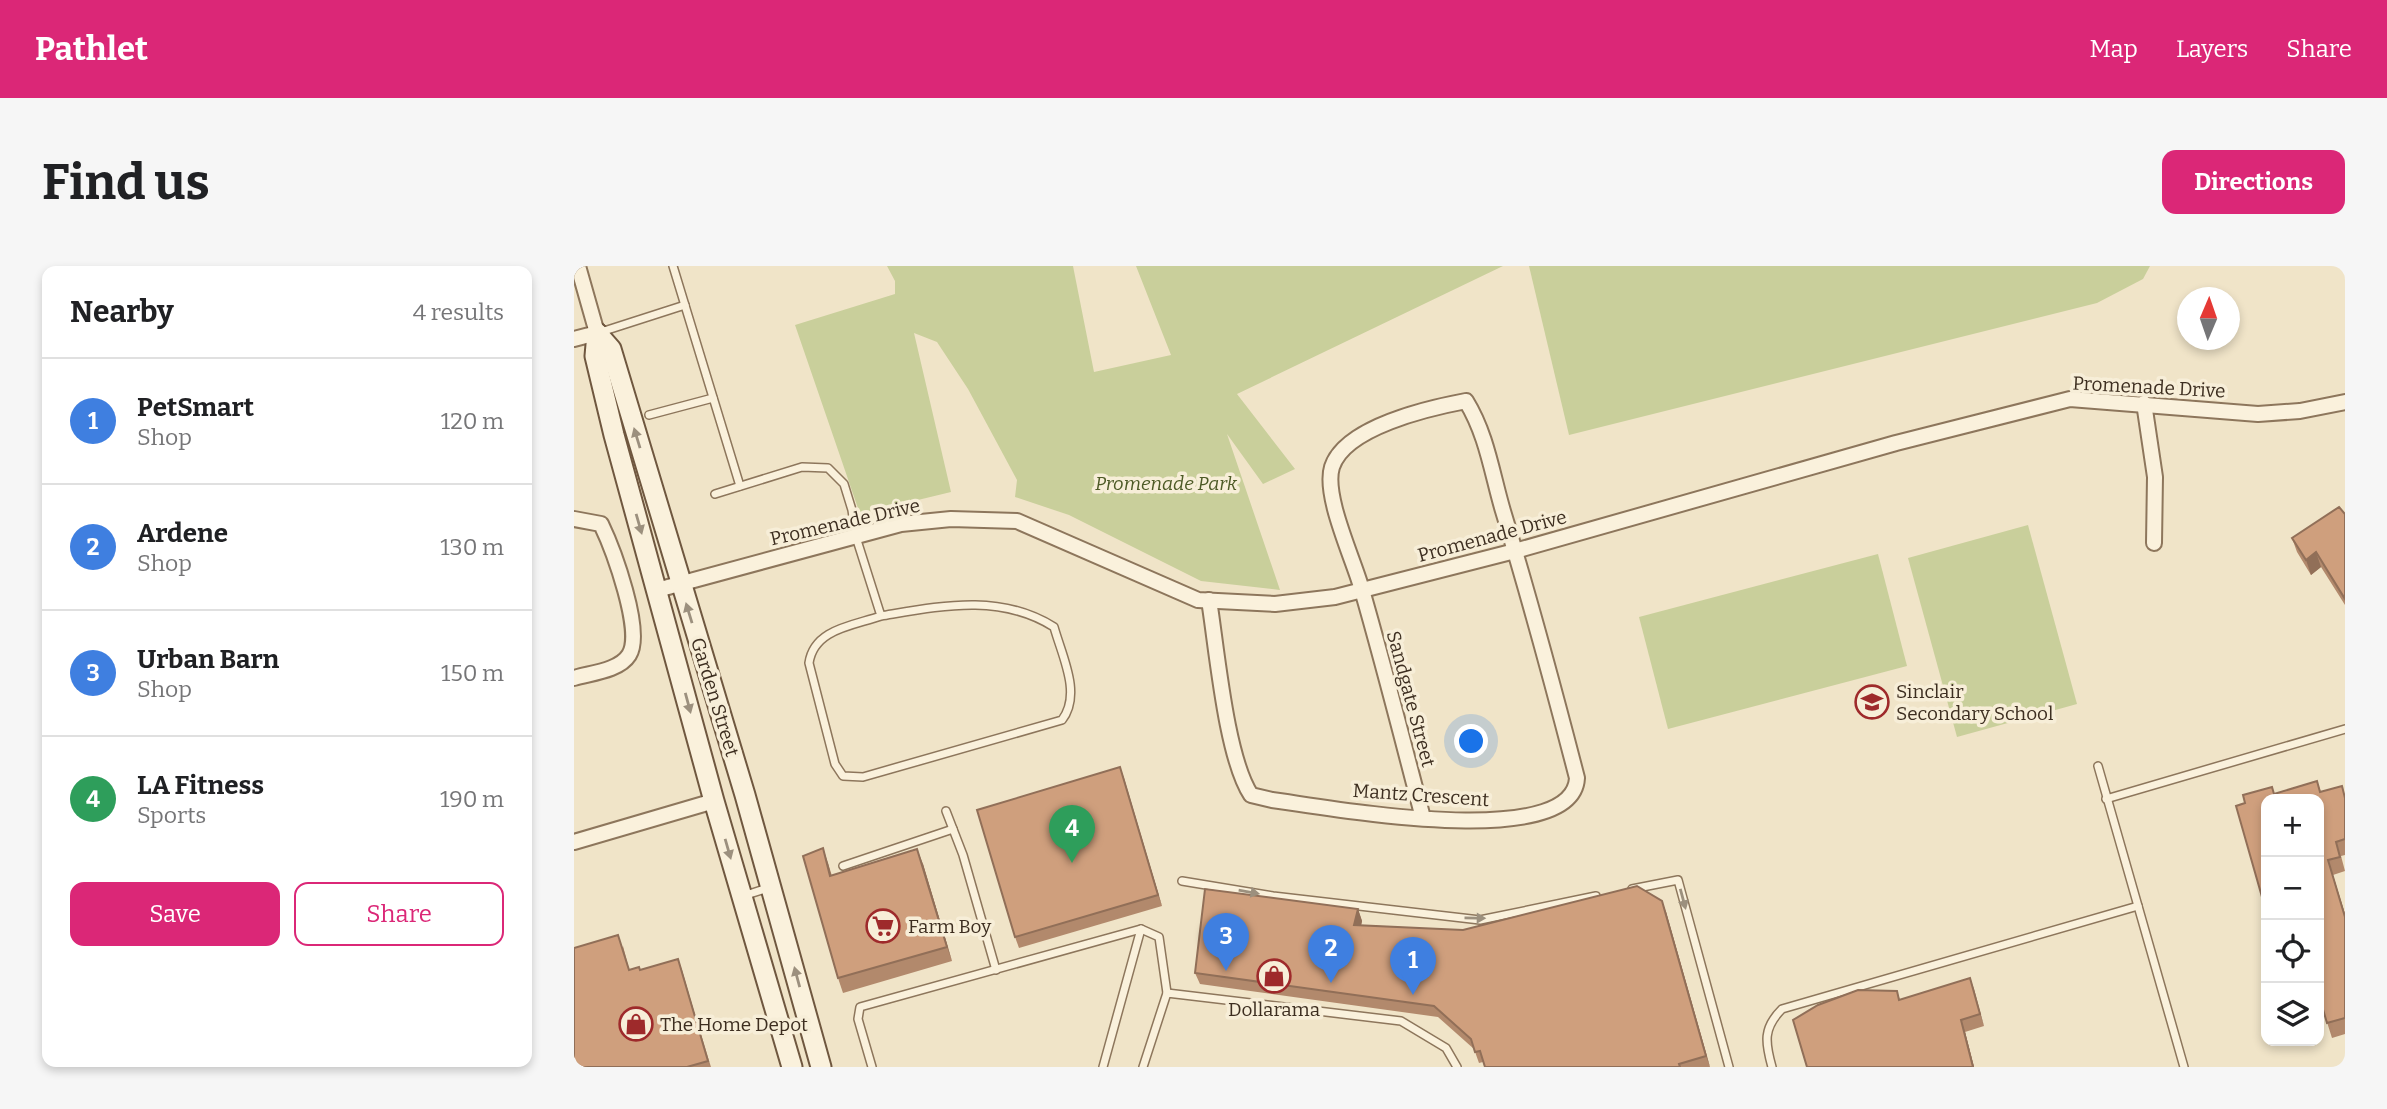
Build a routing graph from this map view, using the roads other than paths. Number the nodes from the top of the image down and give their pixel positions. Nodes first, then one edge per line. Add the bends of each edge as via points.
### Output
1 (578, 266) edge
2 (673, 266) edge
3 (685, 305) junction
4 (597, 333) junction
5 (574, 340) edge
6 (713, 398) junction
7 (2345, 402) edge
8 (2144, 403) junction
9 (649, 415) dead end
10 (740, 486) junction
11 (715, 494) dead end
12 (574, 519) edge
13 (856, 537) junction
14 (2154, 543) dead end
15 (1515, 551) junction
16 (680, 583) junction
17 (657, 590) junction
18 (1362, 590) junction
19 (1209, 600) junction
20 (881, 616) junction
21 (574, 678) edge
22 (2345, 729) edge
23 (2098, 766) dead end
24 (2106, 799) junction
25 (714, 801) junction
26 (946, 811) dead end
27 (1423, 818) junction
28 (953, 829) junction
29 (574, 842) edge
30 (843, 866) dead end
31 (1182, 881) dead end
32 (771, 887) junction
33 (1625, 891) edge
34 (1612, 893) edge
35 (742, 896) junction
36 (2138, 906) junction
37 (1141, 929) junction
38 (996, 970) junction
39 (1167, 993) junction
40 (792, 1067) edge
41 (821, 1067) edge
42 (872, 1067) edge
43 (1103, 1067) edge
44 (1143, 1067) edge
45 (1457, 1067) edge
46 (1729, 1067) edge
47 (1772, 1067) edge
48 (2184, 1067) edge

1 - 4 street, Garden Street
2 - 3 lane
3 - 4 lane
3 - 6 lane
4 - 5 street
16 -> 4 street, Garden Street via 611,349
4 -> 17 street, Garden Street via 594,356
6 - 9 lane
6 - 10 lane
7 - 8 street, Promenade Drive via 2258,414
8 - 14 street via 2155,477
8 - 15 street, Promenade Drive via 2070,399 1896,443
10 - 11 lane
10 - 13 lane via 802,467 828,468 844,484
12 - 21 street via 601,524 633,625 634,642 628,657 615,666
13 - 16 street, Promenade Drive
13 - 19 street, Promenade Drive via 901,524 951,519 1017,521 1198,600
13 - 20 lane
15 - 18 street, Promenade Drive
15 - 18 street, Sandgate Street via 1482,426 1466,401 1430,408 1344,445 1331,468 1332,495
15 - 27 street, Mantz Crescent via 1577,787 1561,806 1538,815 1480,822
16 - 17 street, Promenade Drive
32 -> 16 street, Garden Street
17 -> 25 street, Garden Street
18 - 19 street, Promenade Drive via 1275,604
18 - 27 street, Sandgate Street
19 - 27 street, Mantz Crescent via 1231,738 1242,782 1251,795
20 - 20 lane via 823,637 811,648 809,663 835,764 843,776 863,777 1062,720 1070,710 1073,695 1054,627 1039,617 973,603
22 - 24 lane
23 - 24 lane
24 - 36 lane
25 - 29 street
25 -> 35 street, Garden Street
26 - 28 lane
28 - 30 lane
28 - 38 lane
31 -> 34 lane via 1273,897 1480,920
32 - 35 lane
41 -> 32 street, Garden Street
33 -> 46 lane via 1678,880
35 - 40 street, Garden Street
36 - 47 lane via 1782,1009 1771,1020 1764,1041
36 - 48 lane
37 - 38 lane
37 - 39 lane via 1159,937
37 - 43 lane
38 - 42 lane via 860,1007 858,1019
39 - 44 lane
39 - 45 lane via 1401,1021 1446,1048

